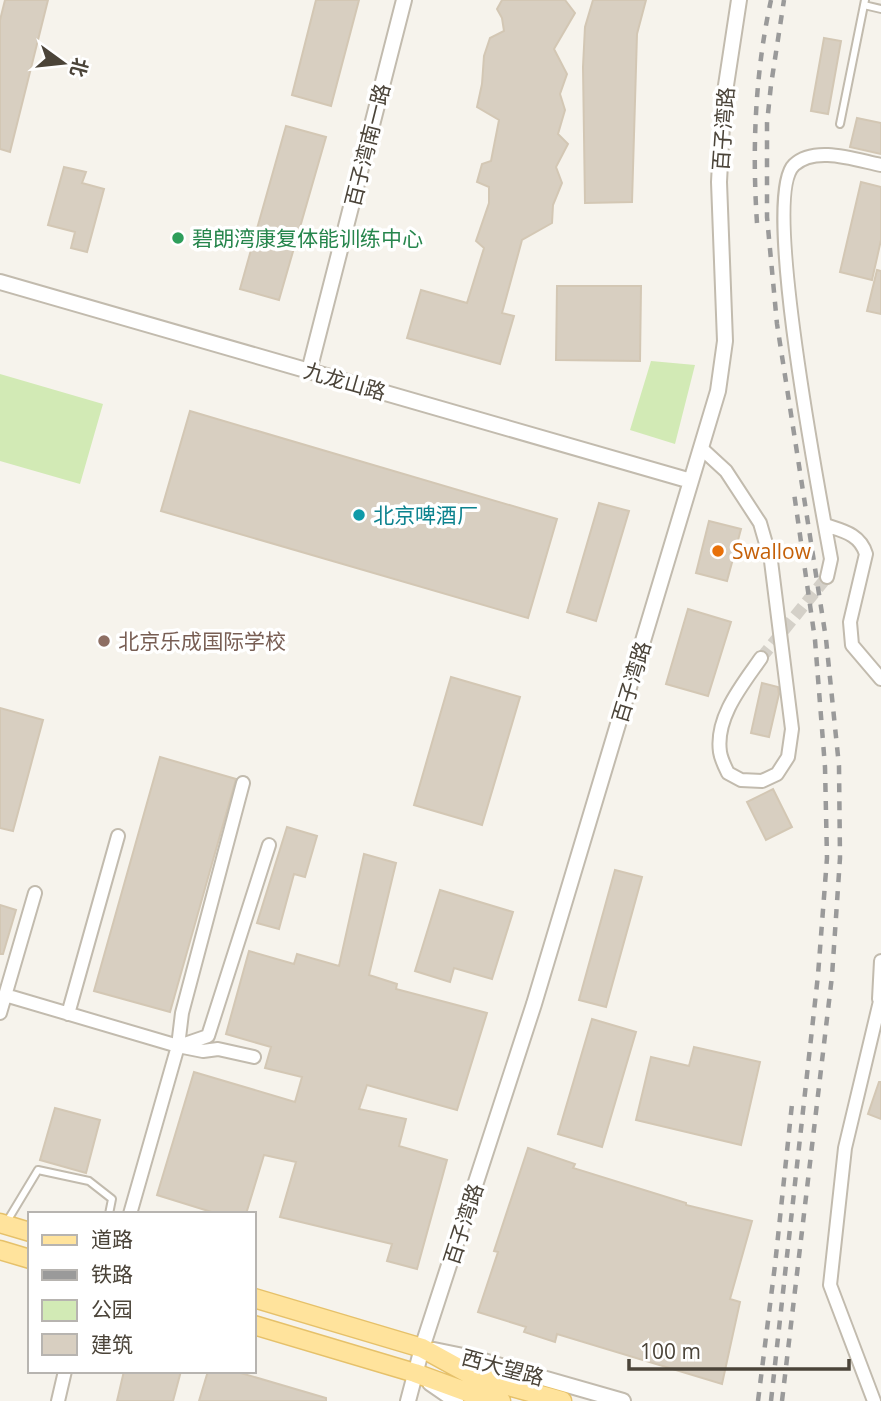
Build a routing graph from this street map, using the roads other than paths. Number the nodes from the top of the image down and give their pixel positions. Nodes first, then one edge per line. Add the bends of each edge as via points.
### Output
1 (404, 0) edge
2 (739, 0) edge
3 (864, 3) edge
4 (881, 9) edge
5 (840, 124) dead end
6 (881, 165) edge
7 (0, 282) edge
8 (309, 371) junction
9 (701, 448) junction
10 (691, 481) junction
11 (825, 525) junction
12 (827, 577) tunnel mouth
13 (761, 658) tunnel mouth
14 (881, 679) edge
15 (243, 783) dead end
16 (118, 836) dead end
17 (269, 845) dead end
18 (35, 893) dead end
19 (881, 961) edge
20 (5, 995) junction
21 (880, 998) edge
22 (0, 1013) edge
23 (68, 1014) junction
24 (178, 1046) junction
25 (254, 1057) dead end
26 (109, 1212) edge
27 (131, 1212) edge
28 (3, 1224) edge
29 (28, 1230) edge
30 (0, 1250) edge
31 (28, 1258) edge
32 (256, 1299) edge
33 (256, 1326) edge
34 (422, 1348) junction
35 (65, 1373) edge
36 (415, 1373) junction
37 (58, 1401) edge
38 (408, 1401) edge
39 (456, 1401) edge
40 (501, 1401) edge
41 (562, 1401) edge
42 (623, 1401) edge
43 (874, 1401) edge

1 - 8 street, 百子湾南一路
2 - 9 street, 百子湾路 via 723,105 719,182 725,341 718,391
3 - 4 lane
3 - 5 lane
6 - 11 street via 807,156 792,167 785,183 786,259 797,359
7 - 8 street, 九龙山路
8 - 10 street, 九龙山路
9 - 10 street, 百子湾路
9 - 13 street via 726,471 760,523 771,561 792,729 788,757 777,774 762,781 741,780 727,773 720,752 722,730 730,705
10 - 34 street, 百子湾路 via 534,1003
11 - 12 street via 831,559
11 - 14 street via 851,533 863,544 866,554 850,622 852,645
15 - 24 street via 182,1013
16 - 23 street
17 - 24 street via 208,1036
18 - 20 street
19 - 21 street
20 - 22 street
20 - 23 street
21 - 43 street via 845,1148 831,1285
23 - 24 street
24 - 25 street
24 - 27 street
26 - 28 lane via 112,1199 89,1181 38,1170
28 - 29 main road
30 - 31 main road
32 - 34 main road, 西大望路
33 - 36 main road, 西大望路
34 - 36 street, 百子湾路
34 - 41 main road, 西大望路 via 473,1376
34 - 42 street, 西大望路
35 - 37 street
36 - 38 street
36 - 39 street, 西大望路
36 - 40 main road, 西大望路

